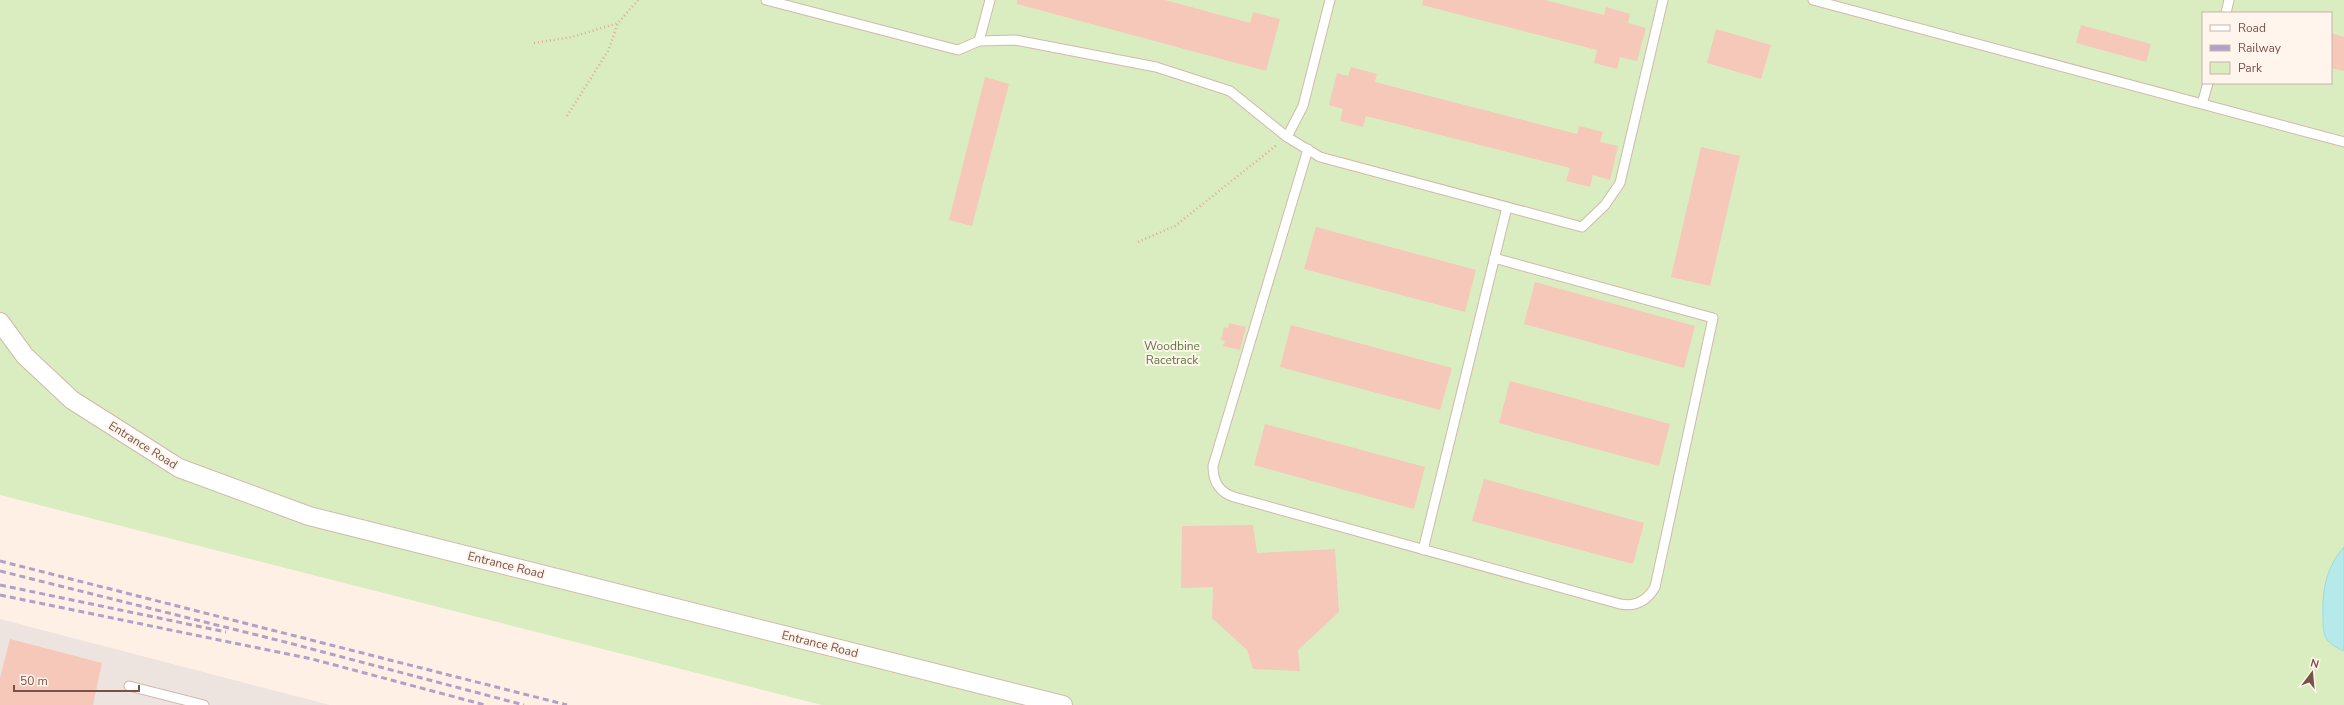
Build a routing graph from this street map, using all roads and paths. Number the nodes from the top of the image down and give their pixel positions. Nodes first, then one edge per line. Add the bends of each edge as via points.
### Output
1 (638, 0) edge
2 (766, 0) edge
3 (990, 0) edge
4 (1330, 0) edge
5 (1663, 0) edge
6 (1813, 0) edge
7 (2230, 0) edge
8 (2226, 12) edge
9 (618, 23) junction
10 (979, 41) junction
11 (534, 43) dead end
12 (2208, 84) edge
13 (2202, 104) junction
14 (567, 116) dead end
15 (1287, 137) junction
16 (2344, 142) edge
17 (1308, 149) junction
18 (1507, 207) junction
19 (1138, 242) dead end
20 (1494, 258) junction
21 (0, 322) edge
22 (1423, 550) junction
23 (129, 686) dead end
24 (204, 705) edge
25 (1063, 705) edge

1 - 9 path
2 - 10 lane via 958,50
3 - 10 lane
4 - 15 lane via 1303,106
5 - 18 lane via 1620,183 1605,205 1582,227
6 - 13 lane
7 - 8 lane
9 - 11 path via 572,37
9 - 14 path via 608,51
10 - 15 lane via 1015,40 1156,67 1230,91
12 - 13 lane
13 - 16 lane
15 - 17 lane
15 - 19 path via 1175,226
17 - 18 lane via 1320,157
17 - 22 lane via 1213,475 1220,489 1234,497
18 - 20 lane
20 - 22 lane
20 - 22 lane via 1713,318 1655,588 1645,600 1628,605
21 - 25 street, Entrance Road via 26,356 72,400 179,468 309,516
23 - 24 lane

